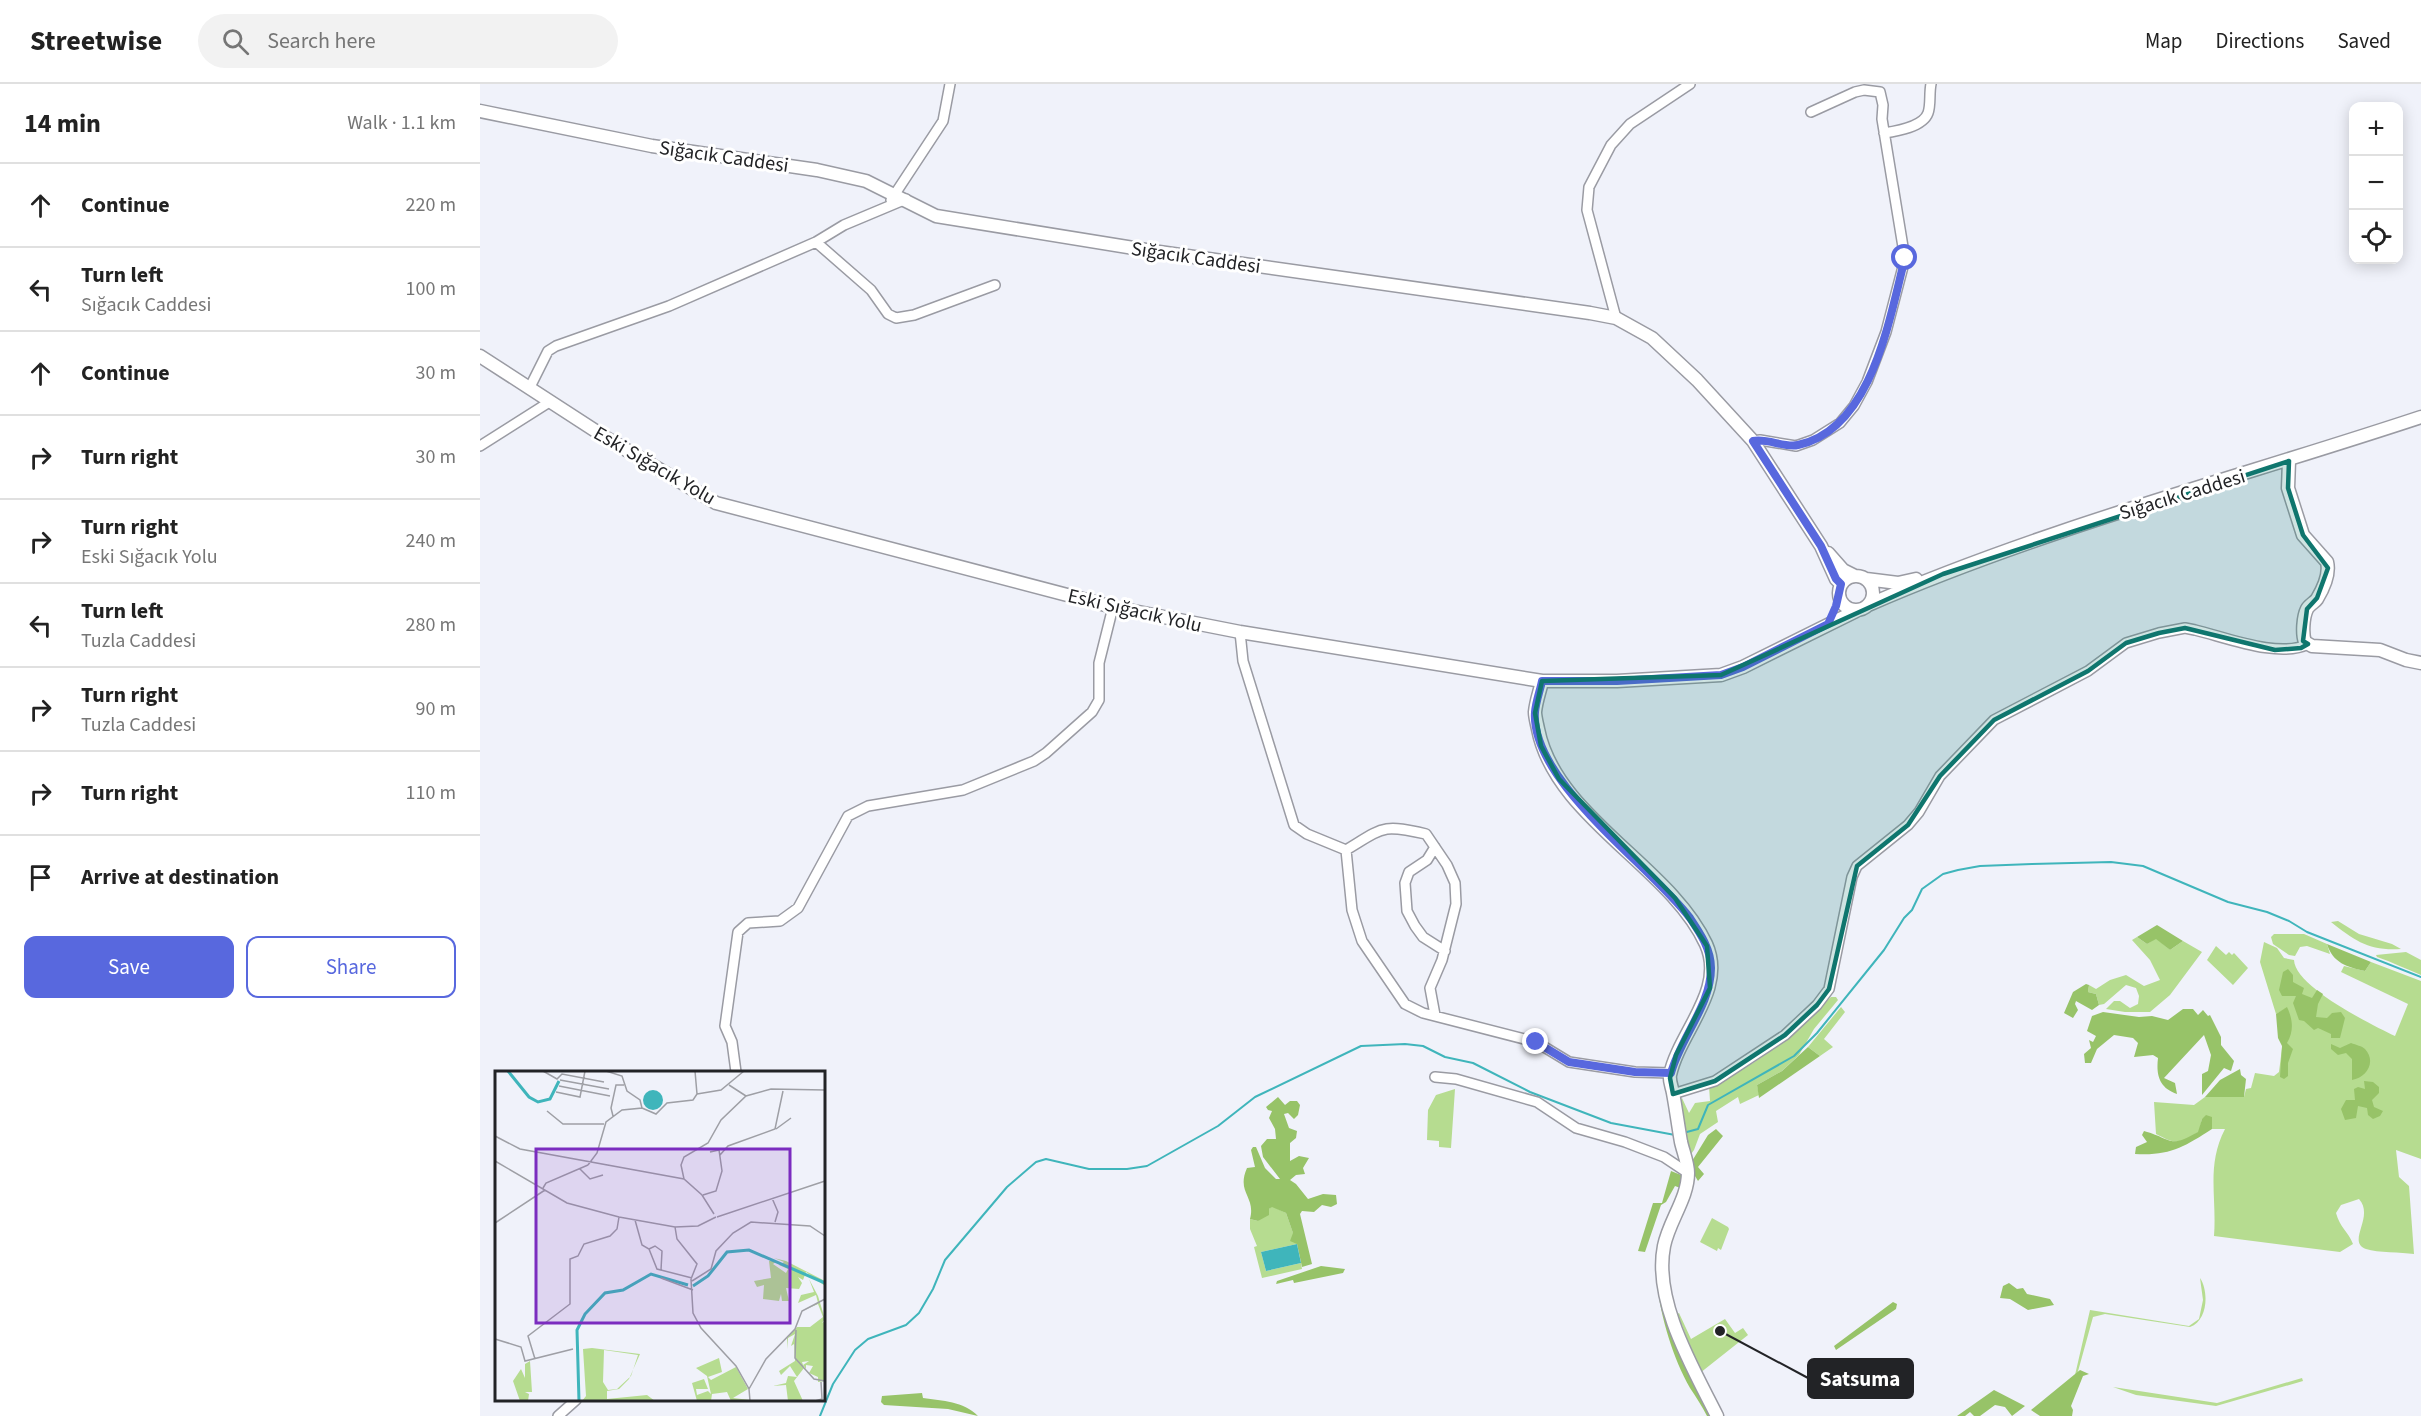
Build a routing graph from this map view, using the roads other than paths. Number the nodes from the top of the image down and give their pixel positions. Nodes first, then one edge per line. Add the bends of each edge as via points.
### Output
1 (950, 84) edge
2 (1690, 84) edge
3 (1931, 84) edge
4 (480, 111) edge
5 (1811, 112) dead end
6 (1884, 133) junction
7 (901, 197) junction
8 (816, 242) junction
9 (995, 285) dead end
10 (1616, 318) junction
11 (480, 356) edge
12 (530, 387) junction
13 (551, 401) junction
14 (2421, 417) edge
15 (1753, 441) junction
16 (480, 446) edge
17 (2289, 461) junction
18 (1821, 546) junction
19 (1943, 574) junction
20 (1861, 578) junction
21 (1840, 590) junction
22 (1113, 608) junction
23 (1863, 608) junction
24 (1828, 624) junction
25 (1240, 632) junction
26 (2308, 644) junction
27 (2421, 663) edge
28 (1542, 681) junction
29 (1435, 847) junction
30 (1346, 850) junction
31 (1445, 951) junction
32 (1435, 1015) junction
33 (736, 1071) edge
34 (1671, 1073) junction
35 (1435, 1077) dead end
36 (1673, 1094) junction
37 (1688, 1173) junction
38 (575, 1401) edge
39 (558, 1416) edge
40 (1717, 1416) edge

1 - 7 street via 943,121
2 - 10 street via 1630,124 1611,145 1589,187 1587,210
3 - 6 street via 1925,118
4 - 7 main road, Sığacık Caddesi via 652,146 817,170 866,181
5 - 6 street via 1855,92 1874,90 1882,96
6 - 15 street via 1905,258 1886,332 1867,382 1840,423 1813,440 1796,446
7 - 8 street
7 - 10 main road, Sığacık Caddesi via 936,216
8 - 9 street via 871,290 888,314 896,318
8 - 12 street via 669,306 556,346 548,351
10 - 15 main road, Sığacık Caddesi via 1652,338
11 - 12 main road, Eski Sığacık Yolu
12 - 13 main road, Eski Sığacık Yolu
13 - 16 street
13 - 22 main road, Eski Sığacık Yolu via 716,502
14 - 17 main road, Sığacık Caddesi
15 - 18 main road, Sığacık Caddesi
17 - 19 main road, Sığacık Caddesi via 2112,515
17 - 26 main road via 2288,488 2303,535 2328,568 2317,598 2307,609 2303,638
18 - 20 main road via 1843,570
18 - 21 main road
19 - 20 main road via 1898,583
19 - 23 main road, Eski Sığacık Yolu
20 - 21 main road via 1850,577
20 - 23 main road via 1873,589
21 - 23 main road via 1840,600 1847,608
21 - 24 main road
22 - 25 main road, Eski Sığacık Yolu
22 - 33 street via 1098,663 1098,700 1092,712 1046,753 963,790 868,806 848,816 798,908 780,921 748,923 738,932 725,1026 732,1042
23 - 24 main road, Eski Sığacık Yolu
24 - 28 main road, Eski Sığacık Yolu via 1721,675
25 - 28 main road, Eski Sığacık Yolu
25 - 30 street via 1242,661 1294,825
26 - 27 main road via 2380,650
26 - 36 street via 2275,650 2185,628 2159,633 2126,643 2088,671 1994,720 1940,776 1908,825 1857,866 1829,989 1817,1005 1785,1035 1715,1081
28 - 34 main road via 1535,713 1541,747 1558,779 1675,898 1707,946 1710,988 1676,1054
29 - 30 street via 1426,834 1393,827 1382,829
29 - 31 street via 1455,883 1456,904
29 - 31 street via 1427,860 1409,872 1405,883 1407,911 1423,937
30 - 32 street via 1352,910 1362,941 1405,1004
31 - 32 street via 1430,988
32 - 34 street via 1536,1042 1569,1062
34 - 36 main road
35 - 37 street via 1456,1079 1537,1102 1576,1128 1664,1157
36 - 37 main road
37 - 40 main road via 1666,1240 1663,1278 1680,1340
38 - 39 street

